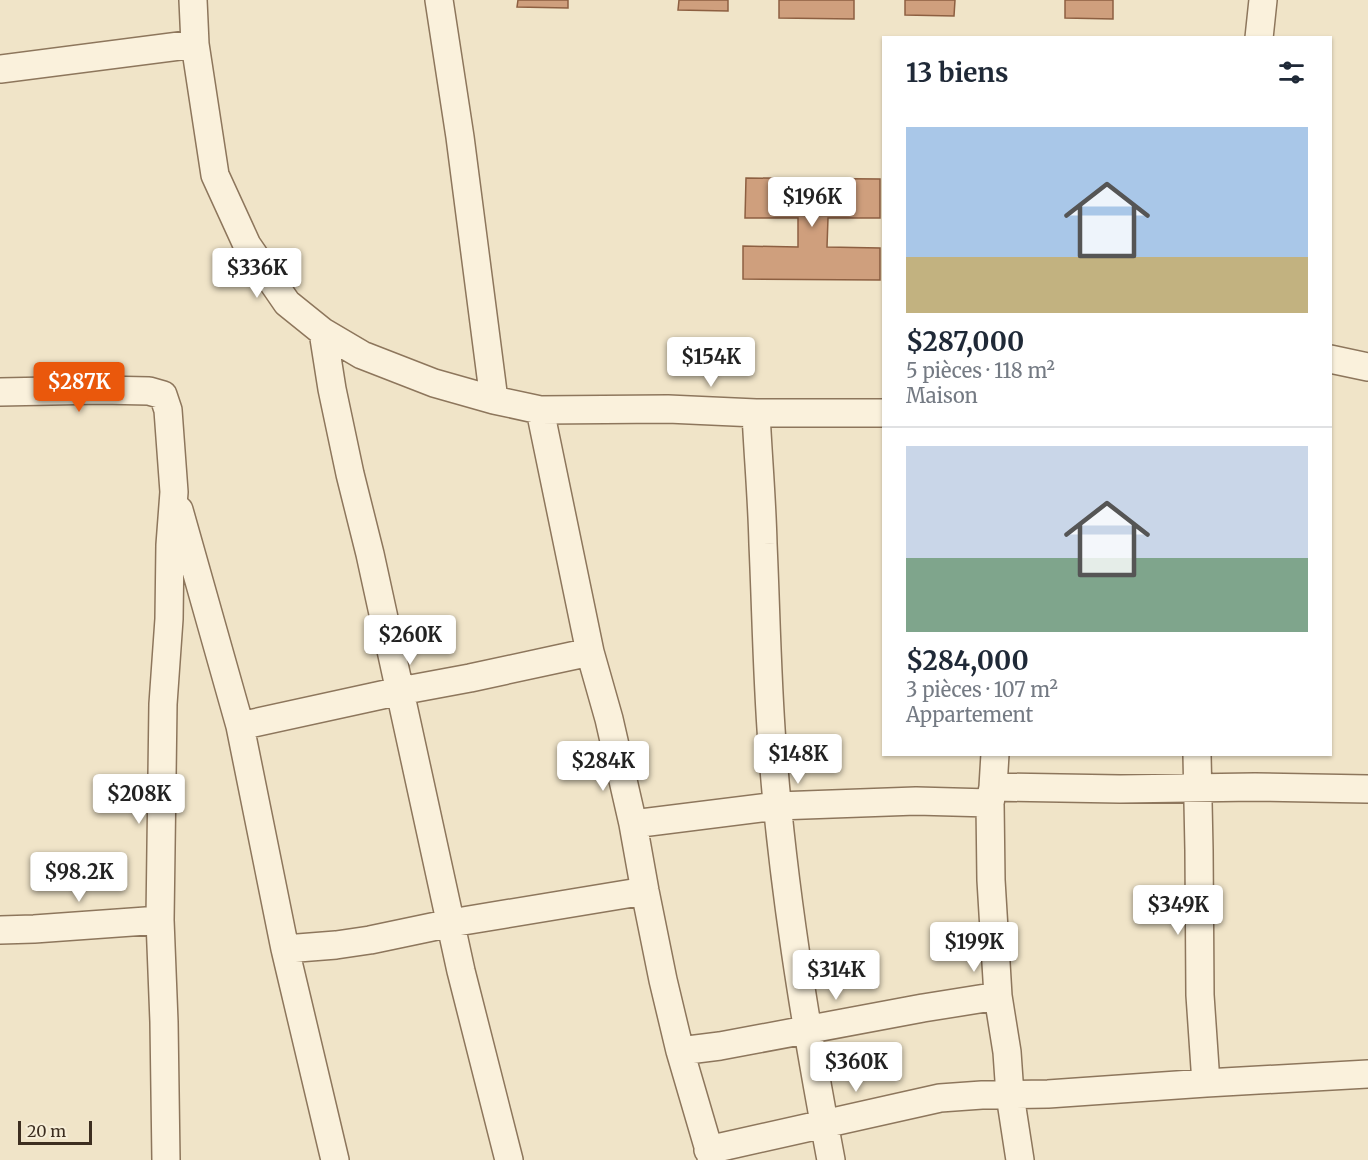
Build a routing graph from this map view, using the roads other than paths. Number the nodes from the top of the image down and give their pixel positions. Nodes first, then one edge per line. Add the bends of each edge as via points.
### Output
1 (193, 0) edge
2 (439, 0) edge
3 (1263, 0) edge
4 (1259, 36) edge
5 (195, 44) junction
6 (0, 69) edge
7 (322, 332) junction
8 (1332, 359) edge
9 (1368, 367) edge
10 (0, 392) edge
11 (494, 400) junction
12 (540, 410) junction
13 (756, 413) junction
14 (882, 413) edge
15 (174, 492) junction
16 (590, 652) junction
17 (399, 691) junction
18 (240, 726) junction
19 (995, 756) edge
20 (1197, 756) edge
21 (1197, 788) junction
22 (1368, 789) edge
23 (991, 795) junction
24 (777, 806) junction
25 (633, 824) junction
26 (645, 891) junction
27 (160, 920) junction
28 (451, 923) junction
29 (0, 930) edge
30 (285, 949) junction
31 (998, 996) junction
32 (807, 1030) junction
33 (680, 1051) junction
34 (1368, 1074) edge
35 (1206, 1083) junction
36 (1010, 1095) junction
37 (825, 1124) junction
38 (710, 1155) edge
39 (166, 1160) edge
40 (335, 1160) edge
41 (509, 1160) edge
42 (831, 1160) edge
43 (1020, 1160) edge

1 - 5 street
2 - 11 street
3 - 4 street
5 - 6 street
5 - 7 street via 215,175 247,245 287,303
7 - 11 street via 372,359
7 - 17 street
8 - 9 street
10 - 15 street via 101,390 163,395 168,410
11 - 12 street
12 - 13 street
12 - 16 street
13 - 14 street
13 - 24 street
15 - 18 street
15 - 27 street via 163,704
16 - 17 street
16 - 25 street
17 - 18 street
17 - 28 street
18 - 30 street
19 - 23 street
20 - 21 street
21 - 22 street
21 - 23 street
21 - 35 street via 1200,995
23 - 24 street
23 - 31 street
24 - 25 street
24 - 32 street
25 - 26 street
26 - 28 street
26 - 33 street
27 - 29 street
27 - 39 street
28 - 30 street via 370,940
28 - 41 street
30 - 40 street
31 - 32 street
31 - 36 street
32 - 33 street
32 - 37 street
33 - 38 street
34 - 35 street
35 - 36 street
36 - 37 street via 940,1098
36 - 43 street
37 - 38 street
37 - 42 street

